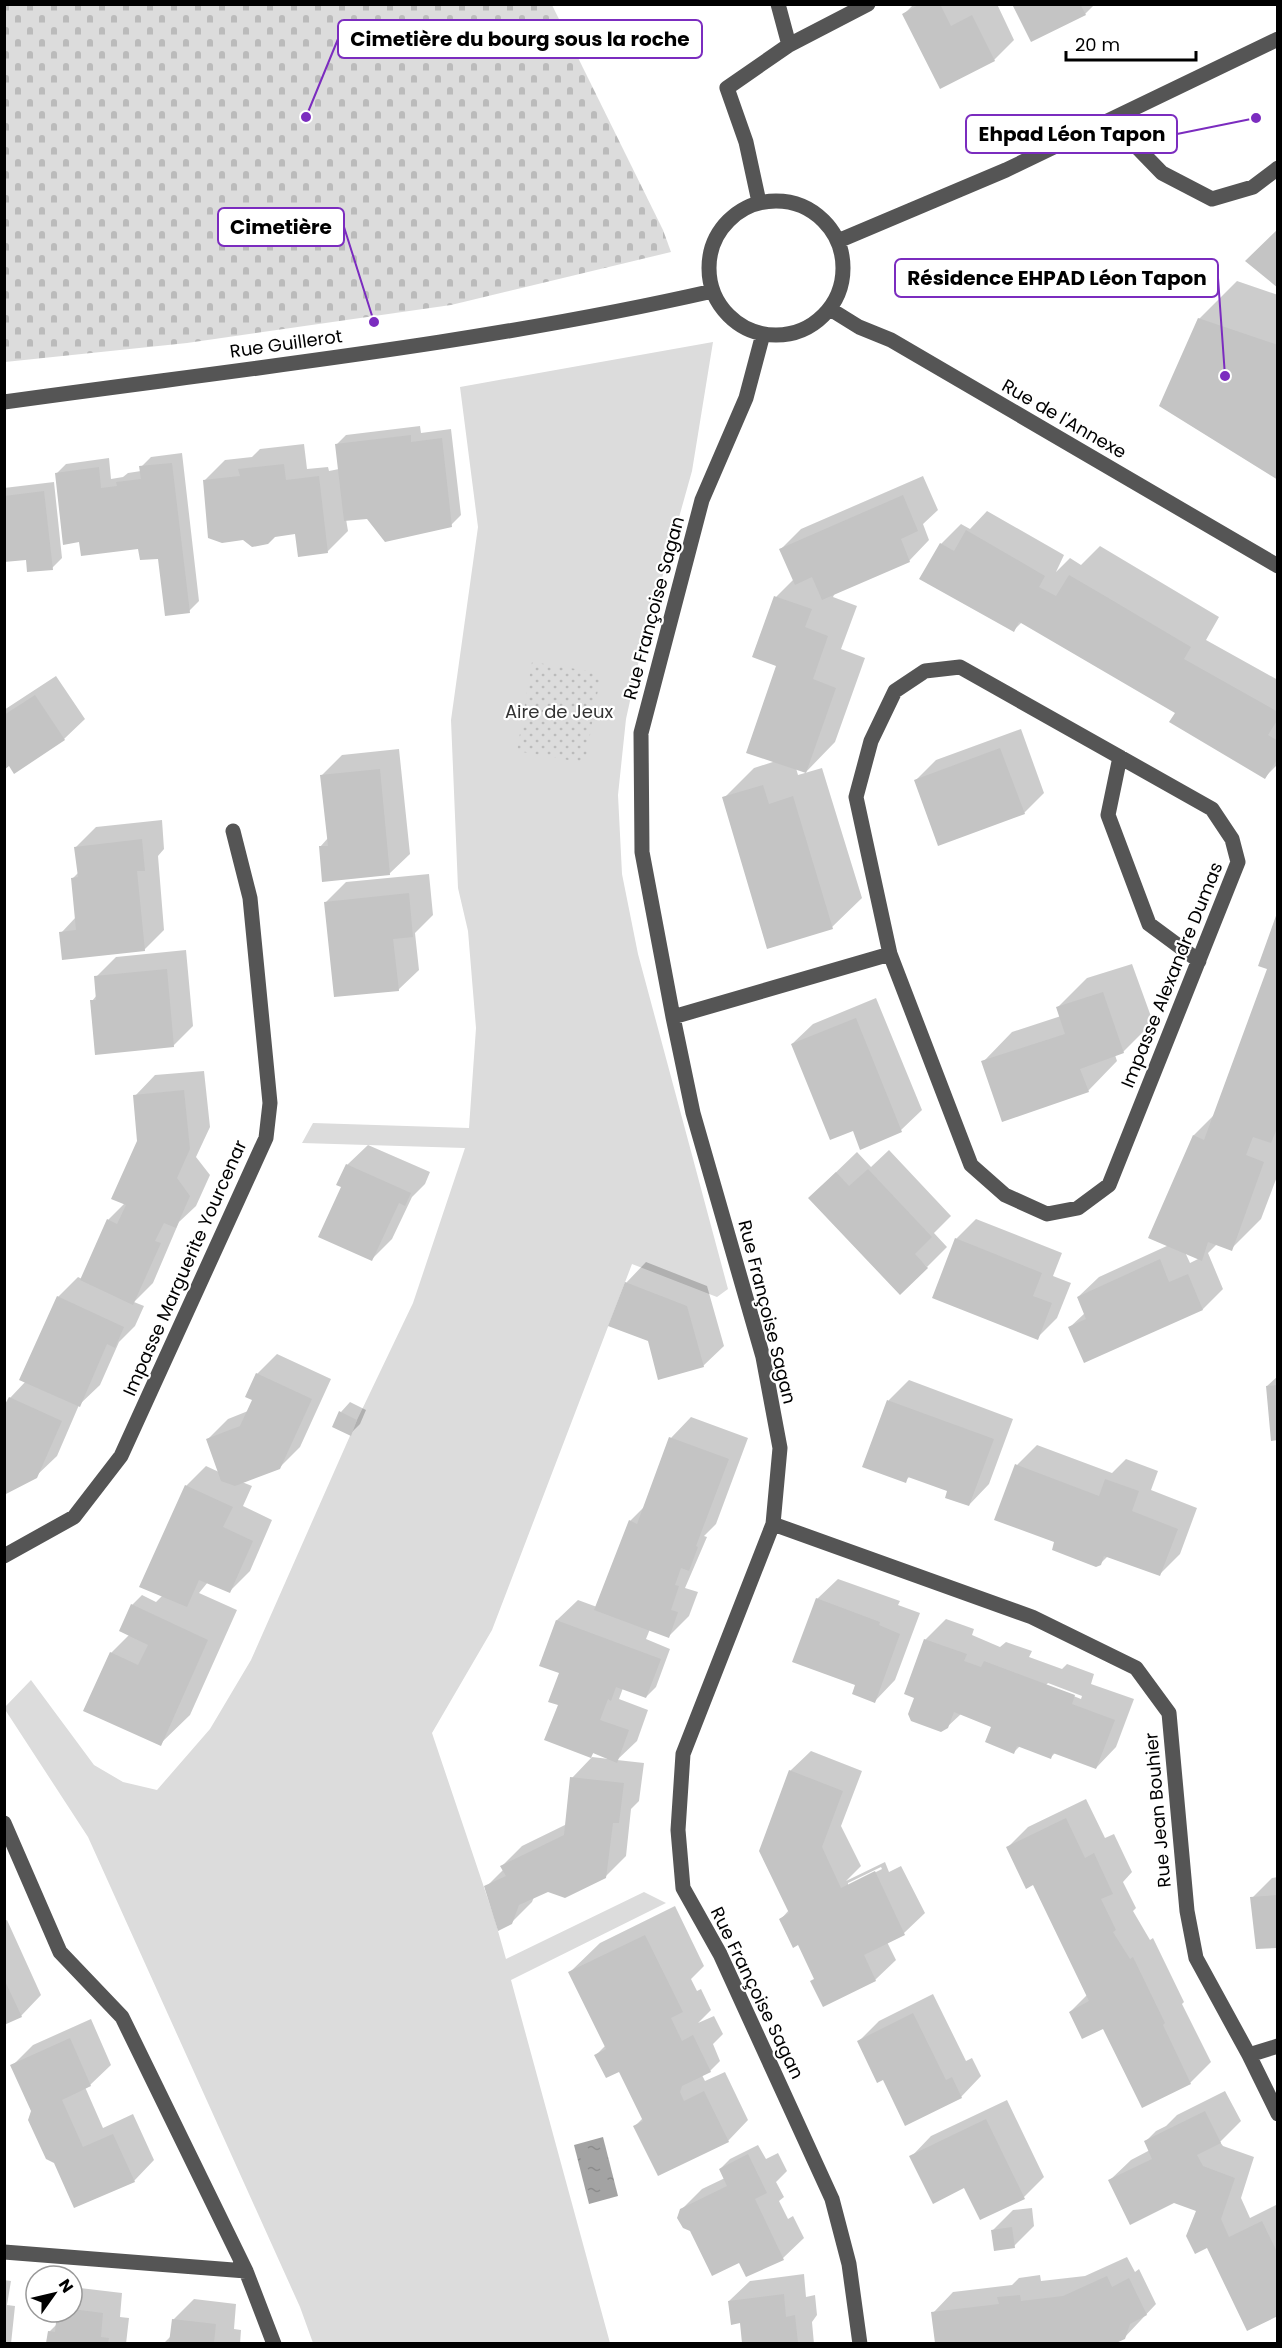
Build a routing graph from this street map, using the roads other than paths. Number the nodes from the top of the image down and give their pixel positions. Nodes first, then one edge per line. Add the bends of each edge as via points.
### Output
1 (778, 4) edge
2 (868, 4) edge
3 (1278, 39) edge
4 (789, 45) junction
5 (1119, 117) junction
6 (1278, 168) edge
7 (759, 202) junction
8 (838, 241) junction
9 (712, 291) junction
10 (830, 309) junction
11 (763, 334) junction
12 (4, 402) edge
13 (1278, 566) edge
14 (1120, 757) junction
15 (233, 831) dead end
16 (890, 954) junction
17 (1199, 961) junction
18 (674, 1017) junction
19 (773, 1524) junction
20 (4, 1556) edge
21 (4, 1823) edge
22 (1278, 2046) edge
23 (1249, 2055) junction
24 (1278, 2114) edge
25 (4, 2252) edge
26 (246, 2271) junction
27 (274, 2343) edge
28 (860, 2343) edge

1 - 4 street
2 - 4 street
3 - 5 street
4 - 7 street via 727,88 746,142
5 - 6 street via 1128,138 1162,173 1212,199 1253,187
5 - 8 street
7 - 8 street via 778,200 814,212
7 - 9 street via 738,211 722,226 711,246 708,269
8 - 10 street via 843,276
9 - 11 street via 724,311 741,326
9 - 12 street, Rue Guillerot via 468,338
10 - 11 street via 800,331
10 - 13 street, Rue de l'Annexe via 891,340
11 - 18 street, Rue Françoise Sagan via 747,398 702,500 641,733 642,852
14 - 16 street, Impasse Alexandre Dumas via 960,667 925,671 895,691 871,741 856,797
14 - 17 street via 1108,815 1149,924
14 - 17 street, Impasse Alexandre Dumas via 1212,809 1232,839 1238,862
15 - 20 street, Impasse Marguerite Yourcenar via 250,898 270,1104 266,1138 121,1456 74,1517
16 - 17 street, Impasse Alexandre Dumas via 971,1165 1005,1195 1047,1214 1078,1208 1109,1185
16 - 18 street
18 - 19 street, Rue Françoise Sagan via 693,1113 765,1368 780,1448
19 - 23 street, Rue Jean Bouhier via 1032,1617 1136,1668 1169,1713 1187,1911 1196,1958
19 - 28 street, Rue Françoise Sagan via 684,1754 678,1830 683,1888 720,1954 832,2199 849,2264
21 - 26 street via 60,1952 122,2017
22 - 23 street
23 - 24 street, Rue Jean Bouhier
25 - 26 street
26 - 27 street

